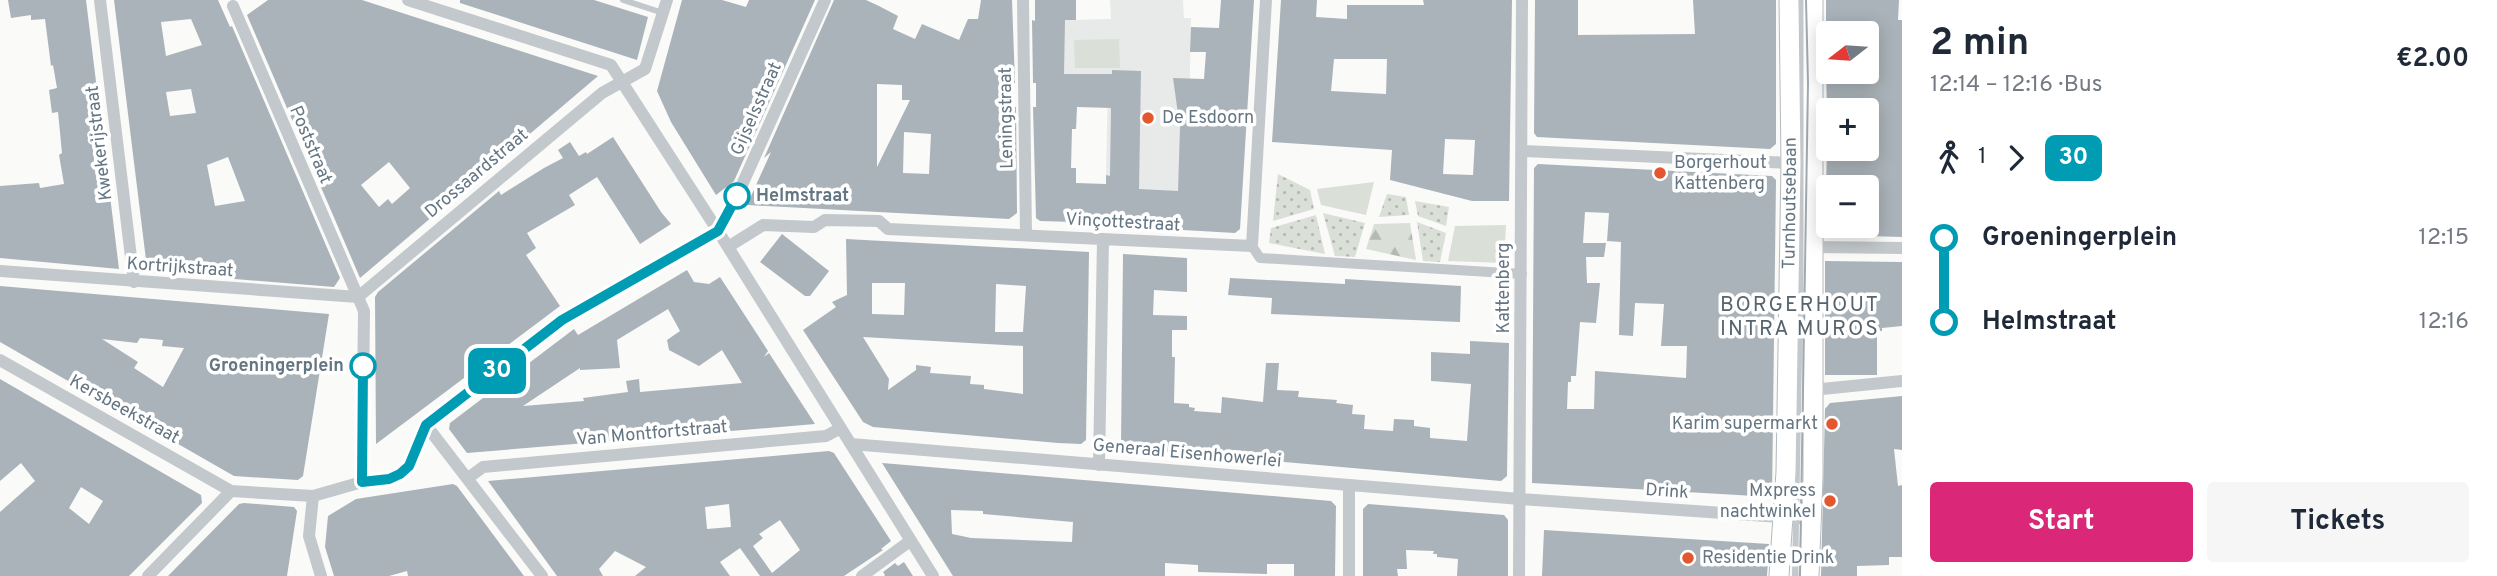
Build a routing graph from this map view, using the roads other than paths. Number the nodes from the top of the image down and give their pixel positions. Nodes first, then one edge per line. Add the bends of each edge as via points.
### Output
1 (100, 0) edge
2 (408, 0) edge
3 (624, 0) edge
4 (667, 0) edge
5 (825, 0) edge
6 (1023, 0) edge
7 (1266, 0) edge
8 (1522, 0) edge
9 (1789, 0) edge
10 (1802, 0) edge
11 (1813, 0) edge
12 (235, 2) edge
13 (663, 13) junction
14 (622, 82) junction
15 (1523, 151) junction
16 (1791, 163) junction
17 (718, 231) junction
18 (1026, 235) junction
19 (1103, 239) junction
20 (1252, 246) junction
21 (728, 247) junction
22 (1812, 247) junction
23 (1902, 248) edge
24 (0, 271) edge
25 (1522, 274) junction
26 (134, 282) junction
27 (358, 297) junction
28 (0, 360) edge
29 (1902, 381) edge
30 (1812, 390) junction
31 (426, 425) junction
32 (841, 428) junction
33 (851, 444) junction
34 (1099, 465) junction
35 (468, 478) junction
36 (362, 482) junction
37 (1349, 485) junction
38 (231, 491) junction
39 (313, 496) junction
40 (1520, 499) junction
41 (1797, 518) junction
42 (910, 541) junction
43 (319, 575) edge
44 (148, 576) edge
45 (541, 576) edge
46 (862, 576) edge
47 (933, 576) edge
48 (1349, 576) edge
49 (1519, 576) edge
50 (1779, 576) edge
51 (1795, 576) edge
52 (1809, 576) edge

1 - 26 street, Kwekerijstraat
2 - 14 street via 611,65
3 - 13 lane
4 - 13 street, Drossaardstraat
5 - 17 street, Gijselsstraat
6 - 18 street, Leningstraat
7 - 20 street
8 - 15 street, Kattenberg
9 - 16 main road, Turnhoutsebaan
10 - 41 lane
11 - 22 main road, Turnhoutsebaan
12 - 27 street, Poststraat
13 - 14 street, Drossaardstraat via 645,69
14 - 17 street
14 - 27 street, Drossaardstraat via 602,93
15 - 16 street
15 - 25 street, Kattenberg
16 - 41 main road, Turnhoutsebaan
17 - 21 street
17 - 31 street via 562,320
18 - 19 street, Vinçottestraat
18 - 21 street, Vinçottestraat via 888,229 879,221 825,220 814,227 764,225
19 - 20 street, Vinçottestraat
19 - 34 street
20 - 25 street, Vinçottestraat via 1260,258
21 - 32 street
22 - 23 street
22 - 30 main road, Turnhoutsebaan
24 - 26 street, Kortrijkstraat
25 - 40 street, Kattenberg
26 - 27 street, Kortrijkstraat
27 - 36 street via 364,310
28 - 38 street, Kersbeekstraat
29 - 30 street
30 - 41 main road, Turnhoutsebaan
31 - 35 street
31 - 36 street via 409,466 389,479
32 - 33 street
32 - 35 street, Van Montfortstraat via 827,436 483,467
33 - 34 street, Generaal Eisenhowerlei
33 - 42 street
34 - 37 street, Generaal Eisenhowerlei
35 - 45 street
36 - 39 street
37 - 40 street, Generaal Eisenhowerlei
37 - 48 street
38 - 39 street
38 - 44 street
39 - 43 street via 309,536
40 - 41 street, Drink
40 - 49 street, Kattenberg
41 - 50 main road, Turnhoutsebaan
41 - 51 lane
41 - 52 main road, Turnhoutsebaan
42 - 46 street
42 - 47 street

